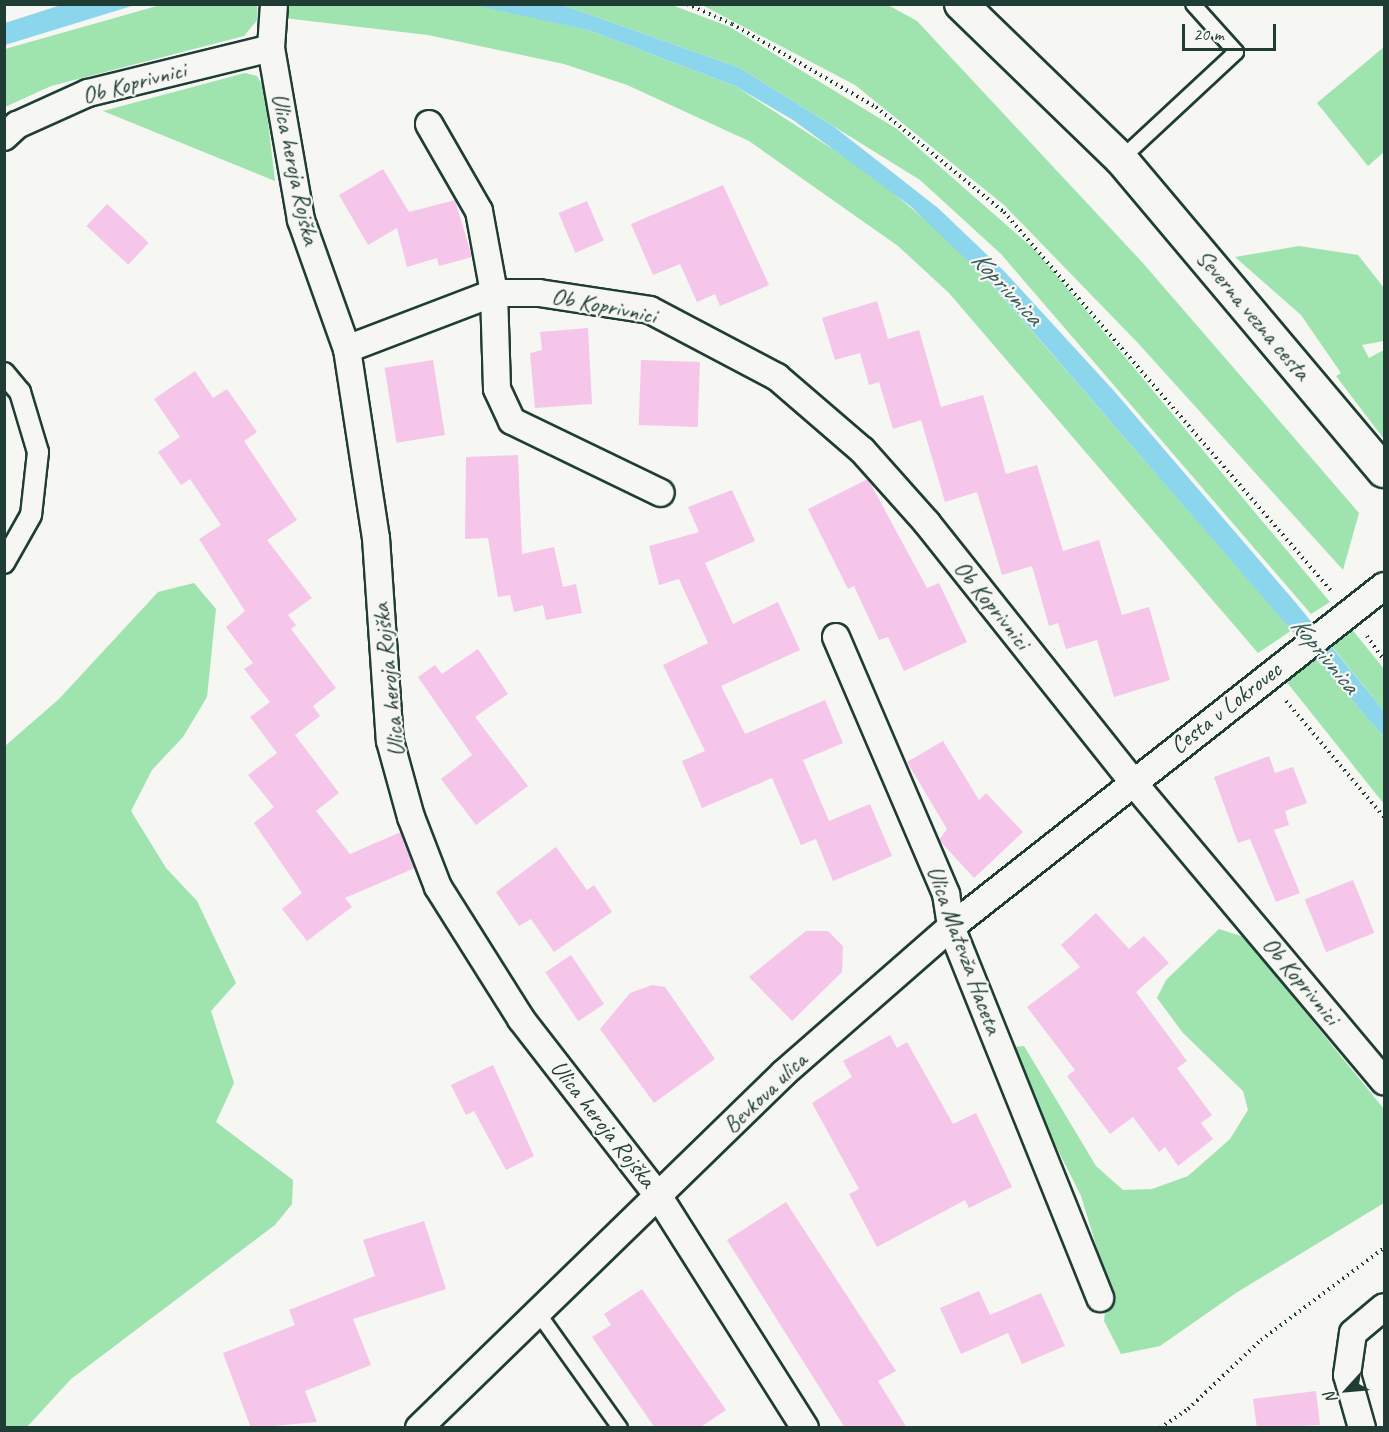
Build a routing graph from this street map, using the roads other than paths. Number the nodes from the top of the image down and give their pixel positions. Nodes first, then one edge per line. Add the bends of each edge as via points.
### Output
1 (961, 4) edge
2 (1193, 4) edge
3 (274, 14) edge
4 (271, 48) junction
5 (429, 124) dead end
6 (4, 137) edge
7 (1120, 159) junction
8 (494, 293) junction
9 (347, 349) junction
10 (4, 373) edge
11 (1384, 471) edge
12 (660, 493) dead end
13 (4, 563) edge
14 (1384, 586) edge
15 (836, 637) dead end
16 (1132, 781) junction
17 (951, 927) junction
18 (1384, 1081) edge
19 (659, 1197) junction
20 (1100, 1298) dead end
21 (1384, 1307) edge
22 (538, 1313) junction
23 (419, 1428) edge
24 (620, 1428) edge
25 (806, 1428) edge
26 (1362, 1428) edge

1 - 7 street, Severna vezna cesta
2 - 7 lane via 1236,52
3 - 4 street, Ulica heroja Rojška
4 - 6 street, Ob Koprivnici via 88,93 17,125
4 - 9 street, Ulica heroja Rojška via 301,220
5 - 8 street via 479,212
7 - 11 street, Severna vezna cesta
8 - 9 street, Ob Koprivnici
8 - 12 street via 497,389 512,421
8 - 16 street, Ob Koprivnici via 539,293 650,310 777,377 862,450 920,515
9 - 19 street, Ulica heroja Rojška via 376,538 390,741 411,817 438,887 521,1019
10 - 13 street via 20,392 38,452 31,514
14 - 16 street, Cesta v Lokrovec
15 - 17 street, Ulica Matevža Haceta via 946,894
16 - 17 street, Bevkova ulica
16 - 18 street, Ob Koprivnici
17 - 19 street, Bevkova ulica via 784,1073
17 - 20 street, Ulica Matevža Haceta
19 - 22 street, Bevkova ulica
19 - 25 street, Ulica heroja Rojška
21 - 26 street via 1353,1333 1347,1375
22 - 23 street, Bevkova ulica
22 - 24 lane

